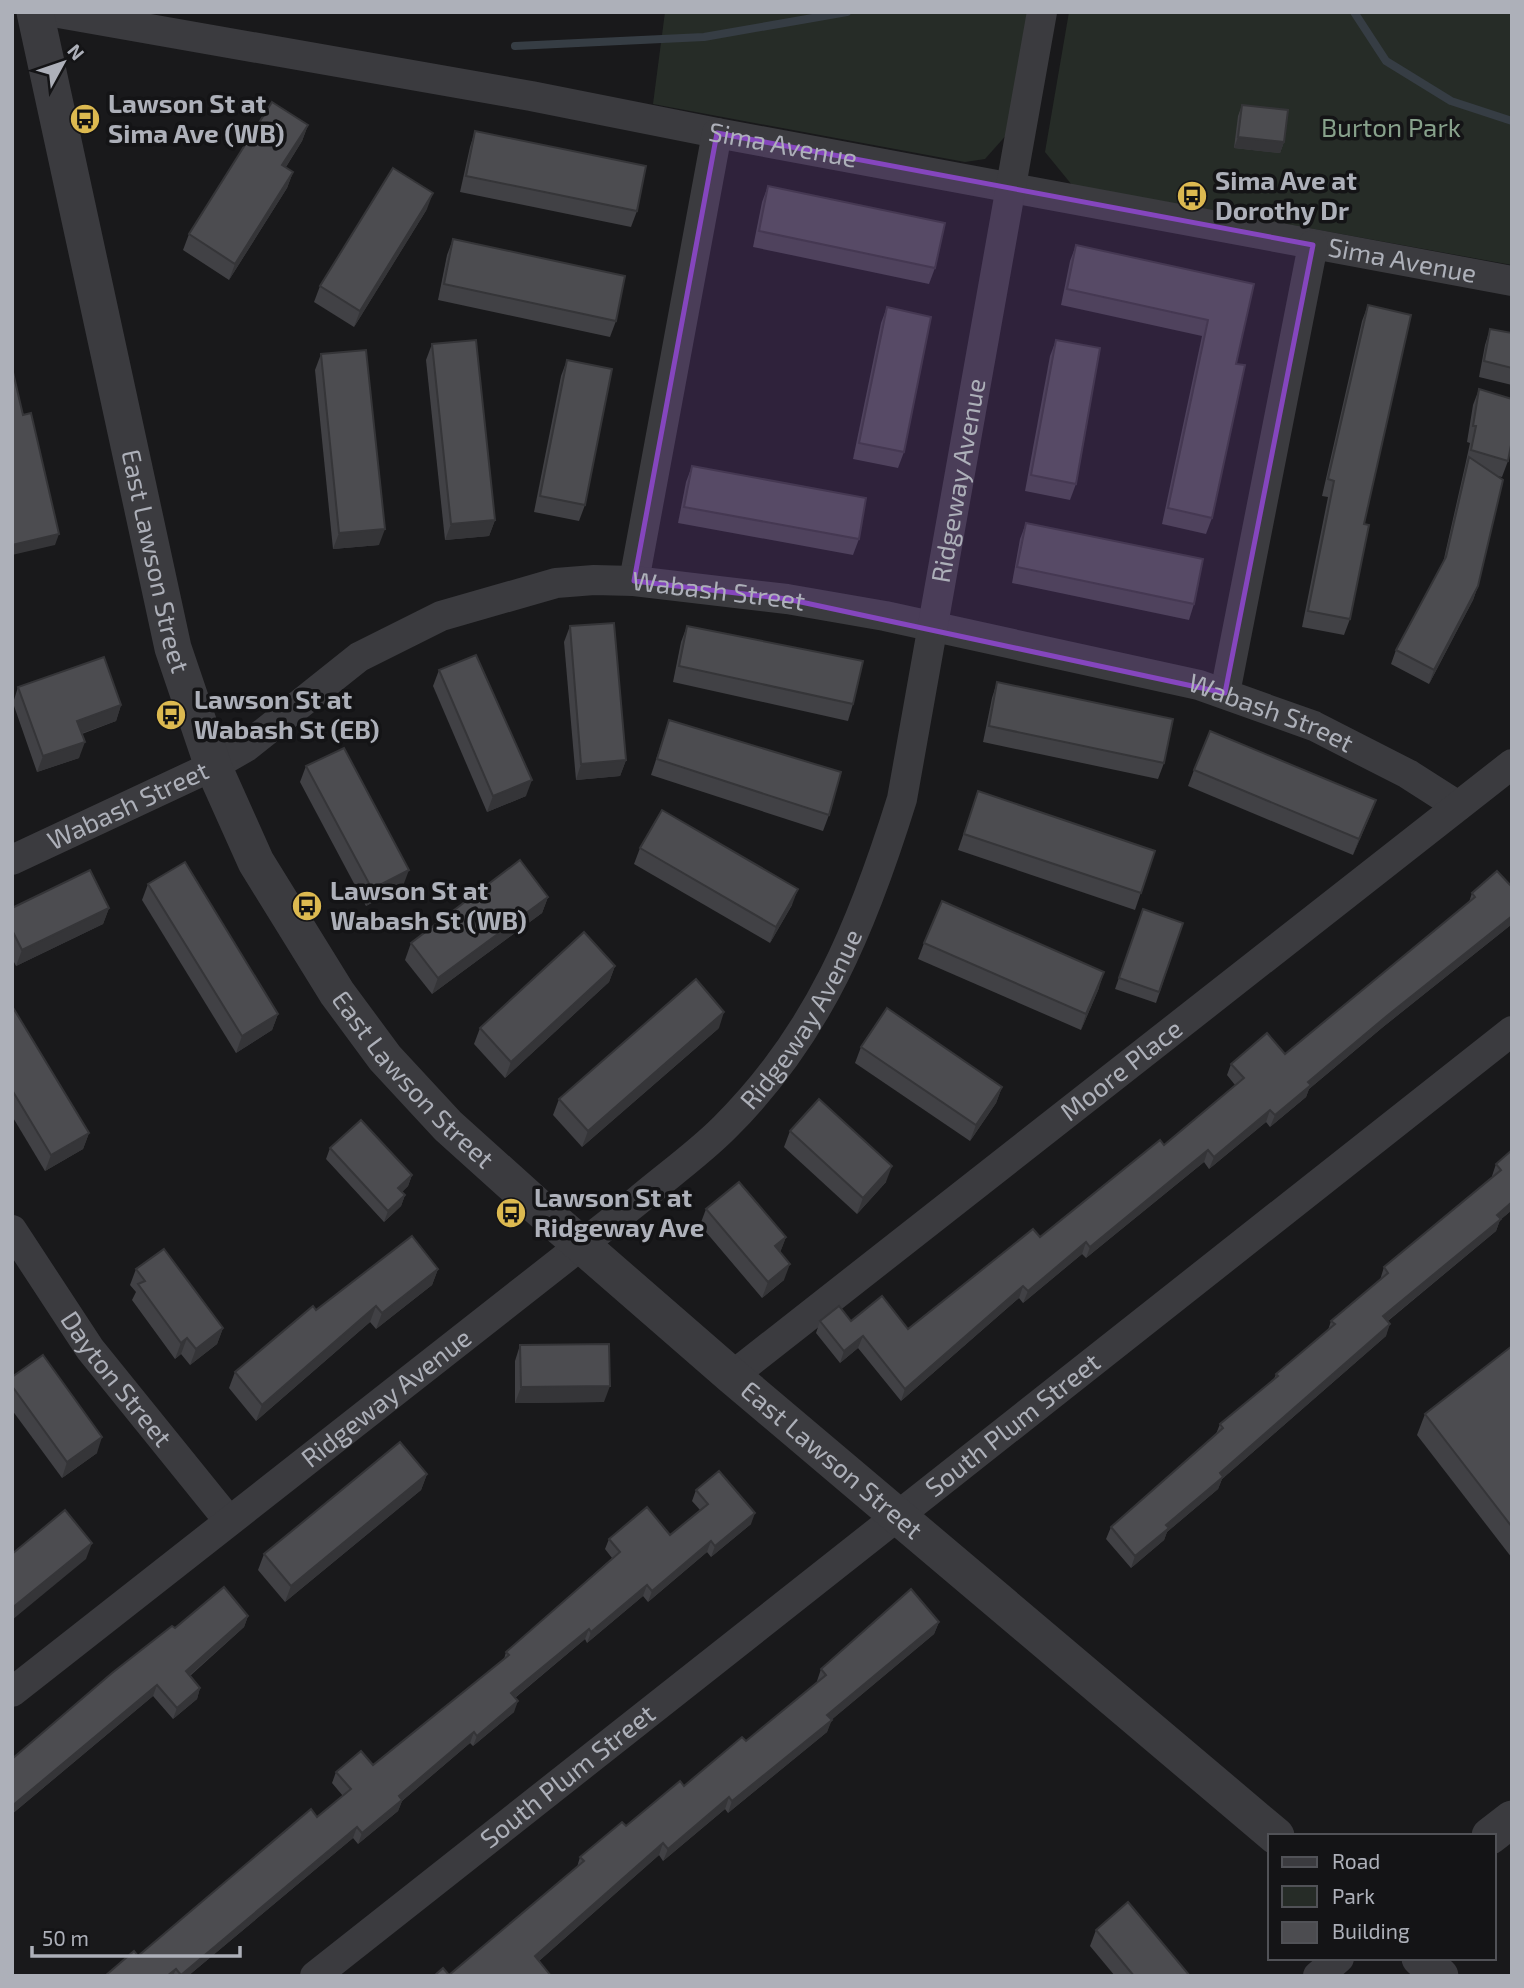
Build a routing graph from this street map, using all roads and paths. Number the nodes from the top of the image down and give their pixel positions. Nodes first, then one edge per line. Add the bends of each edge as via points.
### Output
1 (35, 12) edge
2 (53, 12) edge
3 (1042, 12) edge
4 (171, 22) edge
5 (717, 133) junction
6 (1012, 188) junction
7 (1313, 245) junction
8 (1512, 281) edge
9 (634, 581) junction
10 (932, 626) junction
11 (1225, 693) junction
12 (1512, 764) edge
13 (213, 766) junction
14 (1458, 806) junction
15 (12, 860) edge
16 (1512, 1031) edge
17 (12, 1230) edge
18 (582, 1245) junction
19 (732, 1376) junction
20 (898, 1516) junction
21 (229, 1521) junction
22 (12, 1692) edge
23 (1512, 1819) edge
24 (1274, 1834) edge
25 (1493, 1834) edge
26 (1337, 1960) edge
27 (1422, 1960) edge
28 (315, 1976) edge
29 (1318, 1976) edge
30 (1440, 1976) edge

1 - 13 street, East Lawson Street via 173,648
2 - 4 street, Sima Avenue
3 - 6 street, Ridgeway Avenue
4 - 5 street, Sima Avenue
5 - 6 street, Sima Avenue
5 - 9 street
6 - 7 street, Sima Avenue
6 - 10 street, Ridgeway Avenue
7 - 8 street, Sima Avenue
7 - 11 street
9 - 10 street, Wabash Street via 787,598
9 - 13 street, Wabash Street via 556,583 441,616 359,657 246,747
10 - 11 street, Wabash Street
10 - 18 street, Ridgeway Avenue via 902,799 879,873 827,993 806,1027 723,1129
11 - 14 street, Wabash Street via 1336,737
12 - 14 street, Moore Place
13 - 15 street, Wabash Street
13 - 18 street, East Lawson Street via 256,862 296,930 385,1058 448,1126
14 - 19 street, Moore Place
16 - 20 street, South Plum Street
17 - 21 street, Dayton Street via 90,1349
18 - 19 street, East Lawson Street
18 - 21 street, Ridgeway Avenue
19 - 20 street, East Lawson Street
20 - 24 street, East Lawson Street
20 - 28 street, South Plum Street
21 - 22 street, Ridgeway Avenue
23 - 25 street
26 - 29 street
27 - 30 street

